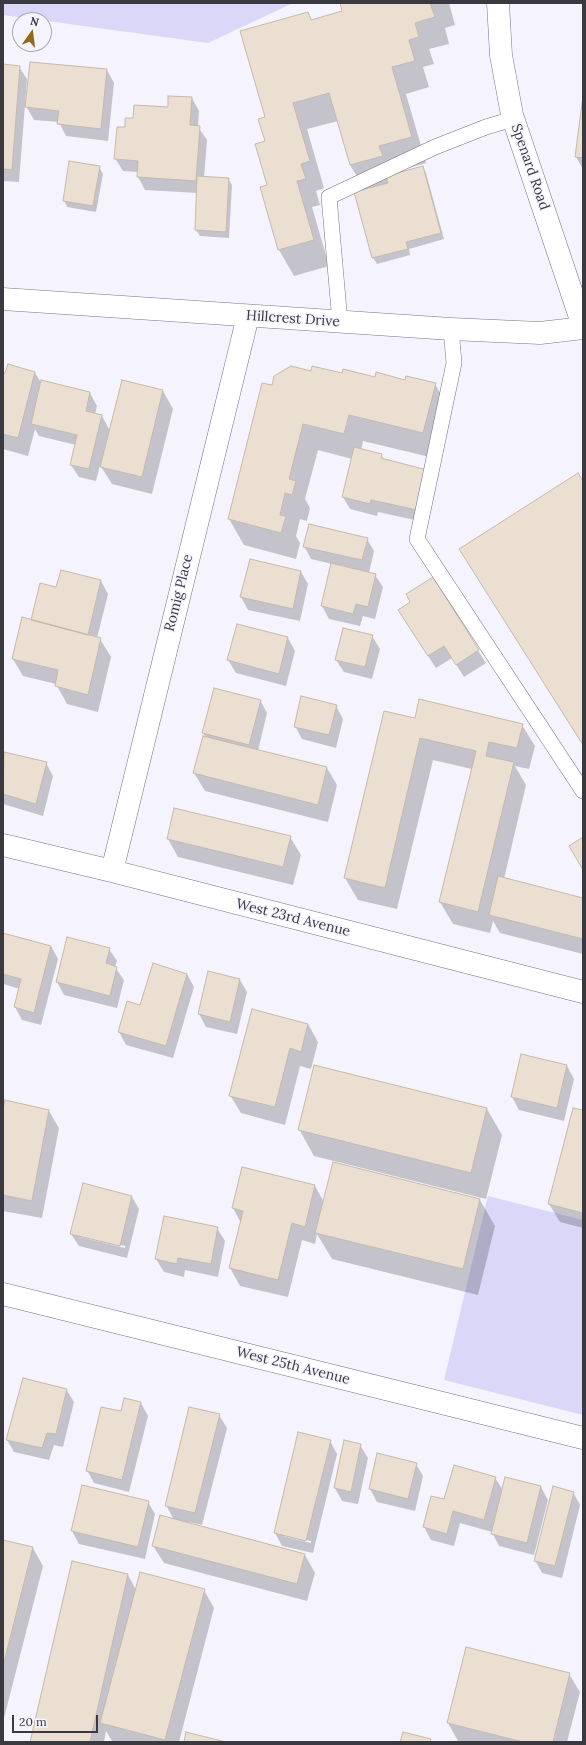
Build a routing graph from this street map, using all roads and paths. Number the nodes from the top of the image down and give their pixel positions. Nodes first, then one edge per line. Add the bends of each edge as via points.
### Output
1 (498, 3) edge
2 (513, 119) junction
3 (3, 299) edge
4 (248, 316) junction
5 (340, 322) junction
6 (583, 327) edge
7 (450, 329) junction
8 (583, 791) edge
9 (3, 845) edge
10 (112, 871) junction
11 (583, 992) edge
12 (3, 1294) edge
13 (583, 1438) edge

1 - 2 street, Spenard Road via 501,55
2 - 5 lane via 435,147 329,197
2 - 6 street, Spenard Road
3 - 4 street, Hillcrest Drive
4 - 5 street, Hillcrest Drive
4 - 10 street, Romig Place
5 - 7 street, Hillcrest Drive
6 - 7 street, Hillcrest Drive via 540,333
7 - 8 lane via 454,363 417,539
9 - 10 street, West 23rd Avenue
10 - 11 street, West 23rd Avenue
12 - 13 street, West 25th Avenue

